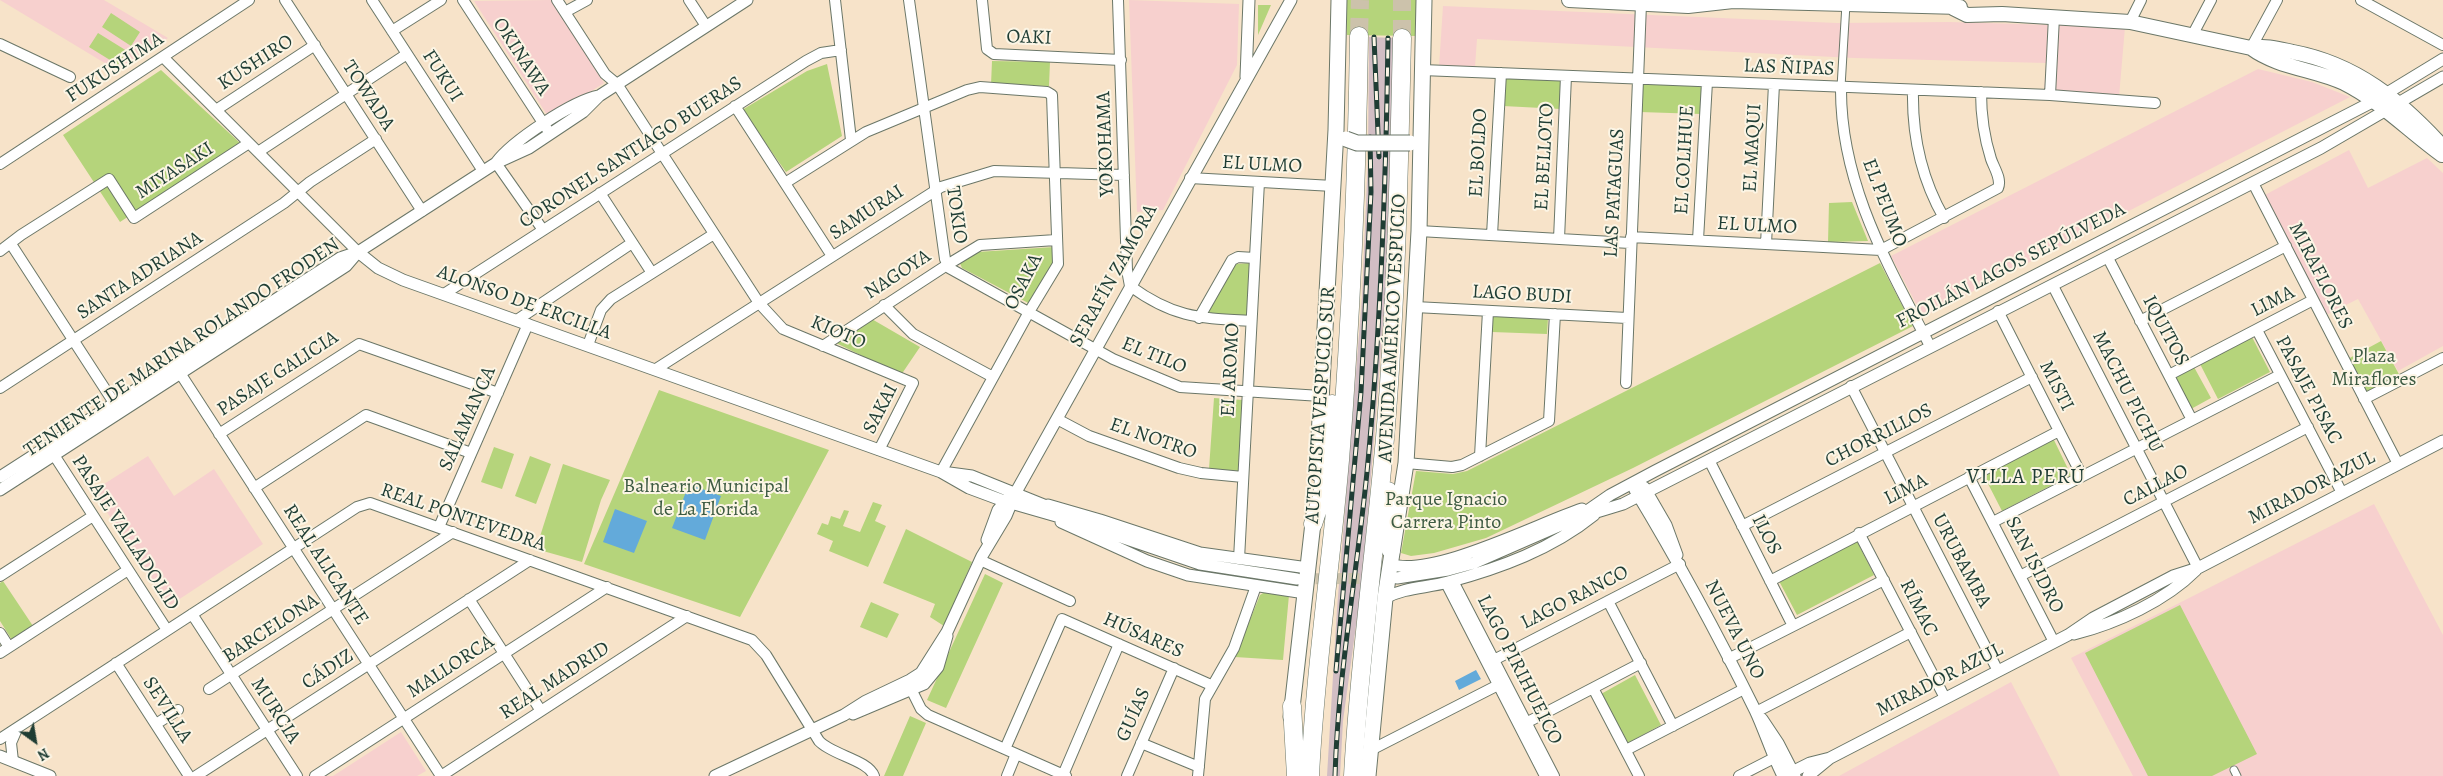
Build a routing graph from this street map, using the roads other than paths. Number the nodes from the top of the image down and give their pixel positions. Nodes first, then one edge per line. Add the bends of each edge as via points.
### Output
1 (249, 0) edge
2 (285, 0) edge
3 (372, 0) edge
4 (441, 0) edge
5 (464, 0) edge
6 (558, 0) edge
7 (587, 0) edge
8 (689, 0) edge
9 (747, 0) edge
10 (835, 0) edge
11 (909, 0) edge
12 (982, 0) edge
13 (1118, 0) edge
14 (1248, 0) edge
15 (1291, 0) edge
16 (1340, 0) edge
17 (1424, 0) edge
18 (1569, 0) edge
19 (1732, 0) edge
20 (2141, 0) edge
21 (2211, 0) edge
22 (2276, 0) edge
23 (2361, 0) edge
24 (1641, 4) junction
25 (1846, 4) junction
26 (1938, 4) edge
27 (1953, 4) edge
28 (565, 12) junction
29 (2054, 17) junction
30 (2130, 22) junction
31 (706, 26) junction
32 (392, 31) junction
33 (2193, 34) junction
34 (1359, 36) tunnel mouth
35 (1402, 38) tunnel mouth
36 (0, 44) edge
37 (2443, 44) edge
38 (315, 45) junction
39 (2251, 48) junction
40 (841, 50) junction
41 (407, 54) junction
42 (163, 57) junction
43 (2443, 58) edge
44 (1121, 60) junction
45 (1422, 70) junction
46 (1501, 74) junction
47 (1566, 76) junction
48 (70, 77) dead end
49 (2443, 77) edge
50 (1246, 79) junction
51 (1638, 79) junction
52 (1707, 82) junction
53 (616, 84) junction
54 (1774, 84) junction
55 (1841, 87) junction
56 (1913, 90) junction
57 (1981, 92) junction
58 (346, 94) junction
59 (2387, 94) junction
60 (2050, 95) junction
61 (2374, 101) junction
62 (2155, 103) dead end
63 (735, 106) junction
64 (923, 107) junction
65 (2392, 108) junction
66 (216, 110) junction
67 (547, 129) junction
68 (1422, 133) junction
69 (1341, 135) junction
70 (376, 139) junction
71 (851, 140) junction
72 (249, 143) junction
73 (2443, 146) edge
74 (258, 152) junction
75 (662, 153) junction
76 (2443, 156) edge
77 (496, 163) junction
78 (0, 164) edge
79 (483, 172) junction
80 (1055, 172) junction
81 (1124, 175) junction
82 (1190, 178) junction
83 (1259, 182) junction
84 (785, 183) junction
85 (2253, 183) junction
86 (1333, 186) junction
87 (935, 190) junction
88 (298, 192) junction
89 (600, 193) junction
90 (422, 211) junction
91 (1944, 218) junction
92 (2144, 219) junction
93 (543, 230) junction
94 (1419, 231) junction
95 (714, 234) junction
96 (1492, 235) junction
97 (2152, 235) junction
98 (1559, 239) junction
99 (1056, 240) junction
100 (1631, 240) junction
101 (1698, 240) junction
102 (632, 243) junction
103 (11, 244) junction
104 (1766, 244) junction
105 (2286, 246) junction
106 (1881, 250) junction
107 (0, 251) edge
108 (358, 252) junction
109 (832, 256) junction
110 (1255, 258) junction
111 (2108, 258) junction
112 (946, 265) junction
113 (2055, 266) junction
114 (652, 273) junction
115 (2056, 284) junction
116 (1130, 286) junction
117 (444, 294) junction
118 (2313, 300) junction
119 (759, 303) junction
120 (884, 305) junction
121 (1415, 307) junction
122 (1488, 311) junction
123 (1998, 311) junction
124 (1029, 312) junction
125 (1555, 314) junction
126 (1199, 318) junction
127 (1627, 318) junction
128 (1251, 321) junction
129 (2140, 321) junction
130 (522, 322) junction
131 (1350, 323) junction
132 (2257, 330) junction
133 (1923, 332) junction
134 (73, 341) junction
135 (588, 345) junction
136 (822, 346) junction
137 (1930, 346) junction
138 (1096, 349) junction
139 (2443, 358) edge
140 (656, 369) junction
141 (180, 373) junction
142 (2169, 375) junction
143 (2280, 375) junction
144 (994, 377) junction
145 (2032, 377) junction
146 (913, 383) joint
147 (1626, 383) dead end
148 (1851, 386) junction
149 (0, 388) edge
150 (1248, 392) junction
151 (498, 393) junction
152 (1321, 396) junction
153 (2364, 399) junction
154 (117, 408) junction
155 (1057, 419) junction
156 (2192, 420) junction
157 (1749, 422) junction
158 (2308, 427) junction
159 (2059, 431) junction
160 (220, 434) junction
161 (1756, 436) junction
162 (1385, 438) junction
163 (2443, 441) edge
164 (2136, 448) junction
165 (879, 450) junction
166 (1886, 452) junction
167 (472, 453) junction
168 (54, 456) junction
169 (1480, 456) junction
170 (1709, 460) junction
171 (1406, 463) junction
172 (2398, 464) junction
173 (942, 472) junction
174 (2082, 476) junction
175 (0, 477) edge
176 (1243, 477) junction
177 (1969, 477) junction
178 (1636, 482) junction
179 (254, 488) junction
180 (0, 490) edge
181 (2342, 493) junction
182 (1643, 494) junction
183 (1010, 499) junction
184 (2164, 502) junction
185 (1913, 506) junction
186 (1598, 508) junction
187 (1045, 509) junction
188 (93, 516) junction
189 (1992, 522) junction
190 (1313, 524) junction
191 (1742, 526) junction
192 (439, 527) junction
193 (453, 532) junction
194 (1859, 533) junction
195 (293, 548) junction
196 (981, 558) junction
197 (1238, 559) junction
198 (530, 560) junction
199 (1393, 564) junction
200 (1680, 564) junction
201 (2198, 568) junction
202 (128, 570) junction
203 (1302, 574) junction
204 (0, 576) edge
205 (2020, 576) junction
206 (1884, 580) junction
207 (1770, 581) junction
208 (1449, 582) junction
209 (1256, 586) junction
210 (607, 587) junction
211 (1305, 593) junction
212 (1385, 598) junction
213 (469, 599) junction
214 (1070, 601) dead end
215 (1608, 601) junction
216 (333, 609) junction
217 (192, 614) junction
218 (687, 616) junction
219 (1793, 626) junction
220 (167, 630) junction
221 (1911, 632) junction
222 (0, 633) edge
223 (2054, 642) junction
224 (1119, 644) junction
225 (9, 647) junction
226 (0, 653) edge
227 (504, 654) junction
228 (1728, 659) junction
229 (1490, 661) junction
230 (116, 663) junction
231 (1641, 663) junction
232 (369, 664) junction
233 (1174, 668) junction
234 (1998, 671) junction
235 (231, 675) junction
236 (1502, 683) junction
237 (1211, 685) junction
238 (910, 686) junction
239 (1593, 688) junction
240 (209, 689) dead end
241 (1744, 689) junction
242 (1945, 698) junction
243 (1292, 706) junction
244 (178, 710) dead end
245 (541, 711) junction
246 (1756, 712) junction
247 (404, 718) junction
248 (156, 724) junction
249 (1523, 724) junction
250 (1673, 726) junction
251 (18, 727) junction
252 (267, 730) junction
253 (812, 730) junction
254 (0, 739) edge
255 (1141, 743) junction
256 (1004, 749) junction
257 (1626, 750) junction
258 (1369, 751) junction
259 (1016, 754) junction
260 (0, 756) edge
261 (1774, 758) junction
262 (1830, 758) junction
263 (13, 761) junction
264 (1199, 772) edge
265 (718, 775) edge
266 (1065, 775) edge
267 (1789, 775) edge
268 (50, 776) edge
269 (189, 776) edge
270 (196, 776) edge
271 (297, 776) edge
272 (315, 776) edge
273 (441, 776) edge
274 (874, 776) edge
275 (1007, 776) edge
276 (1127, 776) edge
277 (1288, 776) edge
278 (1296, 776) edge
279 (1310, 776) edge
280 (1353, 776) edge
281 (1368, 776) edge
282 (1545, 776) edge
283 (1554, 776) edge
284 (1639, 776) edge
285 (1739, 776) edge
286 (1808, 776) edge

1 - 42 street, FUKUSHIMA
2 - 38 street, TOWADA
3 - 32 street, FUKUI
4 - 32 street
5 - 67 street, OKINAWA
6 - 28 street, KIOTO
7 - 28 street
8 - 31 street
9 - 31 street, TENIENTE DE MARINA ROLANDO FRODEN
10 - 40 street
11 - 64 street, TOKIO
12 - 44 street, OAKI via 987,49 994,54
13 - 44 street, YOKOHAMA
14 - 50 street, SERAFÍN ZAMORA
15 - 50 street, SERAFÍN ZAMORA
16 - 69 main road
17 - 45 main road, AVENIDA AMÉRICO VESPUCIO
18 - 24 main road
19 - 24 main road via 1688,6
19 - 25 main road
20 - 30 street
21 - 33 street
22 - 39 street
23 - 37 street
24 - 51 street, LAS PATAGUAS
25 - 26 main road
25 - 55 street, EL PEUMO
26 - 27 main road
27 - 29 main road via 2002,14
28 - 53 street, KIOTO via 605,74
29 - 30 main road
29 - 60 street
30 - 33 main road
31 - 53 street, TENIENTE DE MARINA ROLANDO FRODEN
32 - 41 street, FUKUI
33 - 39 main road
34 - 131 highway, AUTOPISTA VESPUCIO SUR
35 - 162 highway via 1396,268
36 - 48 street
38 - 58 street, TOWADA
38 - 66 street, KUSHIRO
39 - 59 main road via 2275,48 2329,61 2359,74
39 - 61 main road via 2272,60 2344,83
40 - 63 street, CORONEL SANTIAGO BUERAS via 811,58
40 - 71 street
41 - 58 street
41 - 79 street, FUKUI
42 - 66 street, ALONSO DE ERCILLA
42 - 78 street, FUKUSHIMA
43 - 59 street, FROILÁN LAGOS SEPÚLVEDA
44 - 81 street, YOKOHAMA
45 - 46 street, LAS ÑIPAS
45 - 68 main road, AVENIDA AMÉRICO VESPUCIO
46 - 47 street, LAS ÑIPAS
46 - 96 street, EL BOLDO
47 - 51 street, LAS ÑIPAS
47 - 98 street, EL BELLOTO
49 - 65 street, FROILÁN LAGOS SEPÚLVEDA
50 - 82 street, SERAFÍN ZAMORA
51 - 52 street, LAS ÑIPAS
51 - 100 street, LAS PATAGUAS
52 - 54 street, LAS ÑIPAS
52 - 101 street, EL COLIHUE
53 - 67 street, TENIENTE DE MARINA ROLANDO FRODEN via 599,96 577,103
53 - 75 street, KIOTO
54 - 55 street, LAS ÑIPAS
54 - 104 street, EL MAQUI
55 - 56 street, LAS ÑIPAS
55 - 106 street, EL PEUMO via 1848,161 1862,207
56 - 57 street, LAS ÑIPAS
56 - 91 street via 1913,126 1920,162
57 - 60 street, LAS ÑIPAS
57 - 91 street via 1986,140 2000,185 1996,191
58 - 70 street, TOWADA
58 - 74 street
59 - 61 street, FROILÁN LAGOS SEPÚLVEDA
59 - 65 main road
60 - 62 street, LAS ÑIPAS
61 - 65 main road
61 - 92 street, FROILÁN LAGOS SEPÚLVEDA
63 - 75 street, CORONEL SANTIAGO BUERAS
63 - 84 street
64 - 71 street
64 - 80 street, OSAKA via 976,88 1052,94
64 - 87 street, TOKIO
65 - 73 main road
65 - 76 main road
65 - 85 street, FROILÁN LAGOS SEPÚLVEDA
66 - 72 street, ALONSO DE ERCILLA
67 - 77 street, TENIENTE DE MARINA ROLANDO FRODEN via 508,149
68 - 69 main road, bridge via 1410,143 1357,143
68 - 94 main road, AVENIDA AMÉRICO VESPUCIO
69 - 86 main road
70 - 88 street, SANTA ADRIANA
70 - 90 street, TOWADA
71 - 84 street
72 - 74 street, ALONSO DE ERCILLA
72 - 103 street, MIYASAKI via 134,218 109,179
74 - 88 street, ALONSO DE ERCILLA
75 - 89 street, CORONEL SANTIAGO BUERAS
75 - 95 street, KIOTO
77 - 79 street, TENIENTE DE MARINA ROLANDO FRODEN
77 - 93 street
79 - 90 street, TENIENTE DE MARINA ROLANDO FRODEN
80 - 81 street, SAMURAI
80 - 87 street, SAMURAI via 994,171
80 - 99 street, OSAKA
81 - 116 street, YOKOHAMA
82 - 83 street, EL ULMO
82 - 116 street, SERAFÍN ZAMORA
83 - 86 street, EL ULMO
83 - 110 street, EL AROMO
84 - 109 street
85 - 97 street, FROILÁN LAGOS SEPÚLVEDA
85 - 105 street, MIRAFLORES
86 - 152 main road
87 - 109 street, SAMURAI
87 - 112 street, TOKIO
88 - 108 street, ALONSO DE ERCILLA
88 - 134 street, SANTA ADRIANA
89 - 93 street, CORONEL SANTIAGO BUERAS
89 - 102 street
90 - 108 street, TENIENTE DE MARINA ROLANDO FRODEN
91 - 106 street
92 - 97 street via 2151,225
92 - 113 street, FROILÁN LAGOS SEPÚLVEDA
93 - 117 street, CORONEL SANTIAGO BUERAS
94 - 96 street, EL ULMO
94 - 121 main road, AVENIDA AMÉRICO VESPUCIO
95 - 114 street
95 - 119 street, KIOTO
96 - 98 street, EL ULMO
97 - 111 street, FROILÁN LAGOS SEPÚLVEDA
98 - 100 street, EL ULMO
99 - 112 street, NAGOYA via 980,246
99 - 124 street, OSAKA via 1058,264
100 - 101 street, EL ULMO
100 - 127 street, LAS PATAGUAS
101 - 104 street, EL ULMO
102 - 114 street
102 - 130 street
103 - 107 street
103 - 134 street
104 - 106 street, EL ULMO
105 - 118 street, MIRAFLORES
105 - 129 street
106 - 133 street, EL PEUMO
108 - 117 street, ALONSO DE ERCILLA via 386,272
108 - 141 street, TENIENTE DE MARINA ROLANDO FRODEN via 346,266
108 - 154 street, TENIENTE DE MARINA ROLANDO FRODEN via 340,258
109 - 119 street, SAMURAI
110 - 126 street via 1232,260
110 - 128 street, EL AROMO
111 - 115 street, FROILÁN LAGOS SEPÚLVEDA
111 - 129 street, IQUITOS
112 - 120 street, NAGOYA
112 - 124 street, TOKIO
113 - 115 street
113 - 133 street, FROILÁN LAGOS SEPÚLVEDA
114 - 135 street via 607,302
115 - 123 street, FROILÁN LAGOS SEPÚLVEDA
115 - 164 street, MACHU PICHU
116 - 126 street via 1165,307
116 - 138 street, SERAFÍN ZAMORA
117 - 130 street, ALONSO DE ERCILLA
118 - 132 street, LIMA
118 - 153 street, MIRAFLORES
119 - 136 street, KIOTO via 783,329
119 - 140 street, SAMURAI
120 - 136 street, NAGOYA
120 - 144 street via 913,334
121 - 122 street, LAGO BUDI
121 - 171 main road, AVENIDA AMÉRICO VESPUCIO
122 - 125 street, LAGO BUDI
122 - 169 street
123 - 137 street, FROILÁN LAGOS SEPÚLVEDA
123 - 145 street, MISTI
124 - 138 street, TOKIO
124 - 144 street, OSAKA
125 - 127 street, LAGO BUDI
125 - 169 street via 1549,421
126 - 128 street
127 - 147 street, LAS PATAGUAS
128 - 150 street, EL AROMO
129 - 142 street, IQUITOS
130 - 135 street, ALONSO DE ERCILLA
130 - 151 street, SALAMANCA
131 - 190 highway via 1336,373 1322,496
131 - 279 highway, AUTOPISTA VESPUCIO SUR
132 - 142 street, LIMA
132 - 143 street, PASAJE PISAC
133 - 137 street, EL PEUMO
133 - 157 street, FROILÁN LAGOS SEPÚLVEDA
134 - 149 street, SANTA ADRIANA
134 - 154 street
135 - 140 street, ALONSO DE ERCILLA
136 - 146 street, KIOTO
137 - 148 street, FROILÁN LAGOS SEPÚLVEDA
138 - 150 street, EL TILO via 1127,366 1180,387
138 - 155 street, SERAFÍN ZAMORA
139 - 153 street
140 - 165 street, ALONSO DE ERCILLA
141 - 154 street, TENIENTE DE MARINA ROLANDO FRODEN
141 - 160 street, REAL ALICANTE
142 - 156 street, IQUITOS
143 - 156 street
143 - 158 street, PASAJE PISAC
144 - 173 street, OSAKA
145 - 159 street, MISTI
145 - 166 street, CHORRILLOS
146 - 165 street, SAKAI
148 - 161 street, FROILÁN LAGOS SEPÚLVEDA
148 - 166 street, URUBAMBA
150 - 152 street, EL TILO
150 - 176 street, EL AROMO
151 - 160 street, PASAJE GALICIA via 359,344
151 - 167 street, SALAMANCA
152 - 190 main road
153 - 172 street, MIRAFLORES
154 - 168 street, TENIENTE DE MARINA ROLANDO FRODEN
154 - 175 street, TENIENTE DE MARINA ROLANDO FRODEN
155 - 176 street, EL NOTRO via 1081,432 1186,470
155 - 183 street, SERAFÍN ZAMORA
156 - 164 street
157 - 161 street
157 - 178 street, FROILÁN LAGOS SEPÚLVEDA
158 - 181 street, PASAJE PISAC
158 - 184 street, CALLAO
159 - 174 street, MISTI
159 - 177 street, LIMA
160 - 179 street, REAL ALICANTE
161 - 170 street, FROILÁN LAGOS SEPÚLVEDA
162 - 199 highway
162 - 280 highway
163 - 172 street, MIRADOR AZUL
164 - 174 street
164 - 184 street, MACHU PICHU
165 - 173 street, ALONSO DE ERCILLA
166 - 185 street, URUBAMBA
166 - 191 street, CHORRILLOS
167 - 179 street via 366,415
167 - 192 street, SALAMANCA
168 - 180 street, TENIENTE DE MARINA ROLANDO FRODEN
168 - 188 street, PASAJE VALLADOLID
169 - 171 street via 1455,467
170 - 182 street, FROILÁN LAGOS SEPÚLVEDA
170 - 191 street, ILOS
171 - 199 main road, AVENIDA AMÉRICO VESPUCIO
172 - 181 street, MIRADOR AZUL
173 - 183 street, ALONSO DE ERCILLA via 965,474
174 - 189 street
176 - 197 street, EL AROMO
177 - 185 street, LIMA
177 - 189 street, SAN ISIDRO
178 - 182 street, NUEVA UNO
178 - 186 street, FROILÁN LAGOS SEPÚLVEDA
179 - 195 street, REAL ALICANTE
181 - 201 street, MIRADOR AZUL
182 - 186 street, FROILÁN LAGOS SEPÚLVEDA
182 - 200 street, NUEVA UNO
183 - 187 street, ALONSO DE ERCILLA
183 - 196 street, SERAFÍN ZAMORA via 993,540
184 - 201 street, MACHU PICHU
184 - 205 street, CALLAO
185 - 194 street, LIMA
185 - 234 street, URUBAMBA
186 - 199 street, FROILÁN LAGOS SEPÚLVEDA via 1472,552 1403,568
186 - 199 street, FROILÁN LAGOS SEPÚLVEDA via 1474,563 1431,574
186 - 208 street, FROILÁN LAGOS SEPÚLVEDA via 1578,528 1544,547 1510,563
187 - 197 street, ALONSO DE ERCILLA via 1100,520 1200,553
187 - 203 street, ALONSO DE ERCILLA via 1200,564
187 - 209 street, ALONSO DE ERCILLA via 1147,561 1196,577
188 - 202 street, PASAJE VALLADOLID
188 - 204 street
189 - 205 street, SAN ISIDRO
190 - 203 main road
191 - 207 street, ILOS
192 - 193 street, REAL PONTEVEDRA
192 - 195 street, REAL PONTEVEDRA via 366,503
193 - 198 street, REAL PONTEVEDRA
193 - 216 street, BARCELONA
194 - 206 street, RÍMAC
194 - 207 street, LIMA
195 - 216 street, REAL ALICANTE
195 - 217 street, REAL PONTEVEDRA
196 - 214 street
196 - 238 street, SERAFÍN ZAMORA via 947,632 944,651 935,671 924,684
197 - 203 street, ALONSO DE ERCILLA
198 - 210 street, REAL PONTEVEDRA
198 - 213 street, CÁDIZ
199 - 212 main road, AVENIDA AMÉRICO VESPUCIO
200 - 215 street, LAGO RANCO
200 - 228 street, NUEVA UNO
201 - 223 street, MIRADOR AZUL via 2173,576
202 - 220 street, PASAJE VALLADOLID
202 - 225 street
203 - 211 main road
205 - 223 street, SAN ISIDRO
206 - 219 street
206 - 221 street, RÍMAC
207 - 219 street, ILOS
208 - 212 street, FROILÁN LAGOS SEPÚLVEDA via 1397,592
208 - 229 street, LAGO PIRIHUEICO
209 - 211 street, ALONSO DE ERCILLA
209 - 237 street via 1234,648
210 - 218 street, REAL PONTEVEDRA
210 - 227 street, MALLORCA
211 - 243 main road
212 - 258 main road, AVENIDA AMÉRICO VESPUCIO
213 - 227 street
213 - 232 street, CÁDIZ
215 - 229 street, LAGO RANCO
215 - 231 street
216 - 232 street, REAL ALICANTE
216 - 235 street, BARCELONA
217 - 220 street, REAL PONTEVEDRA
217 - 235 street, MURCIA
218 - 245 street, REAL MADRID
218 - 253 street, REAL PONTEVEDRA via 757,644
219 - 228 street
220 - 230 street, REAL PONTEVEDRA
221 - 242 street, RÍMAC
221 - 246 street
222 - 225 street
223 - 234 street, MIRADOR AZUL
224 - 233 street, HÚSARES
224 - 256 street, HÚSARES via 1062,619
224 - 266 street
225 - 226 street
227 - 245 street
227 - 247 street, MALLORCA
228 - 241 street, NUEVA UNO
229 - 236 street, LAGO PIRIHUEICO
230 - 248 street, SEVILLA
230 - 251 street, REAL PONTEVEDRA
231 - 239 street
231 - 250 street
232 - 247 street, REAL ALICANTE
232 - 252 street, CÁDIZ
233 - 237 street, HÚSARES
233 - 255 street, GUÍAS
234 - 242 street, MIRADOR AZUL
235 - 240 street, BARCELONA
235 - 252 street, MURCIA
236 - 249 street, LAGO PIRIHUEICO
236 - 258 street
237 - 264 street via 1204,705
238 - 253 street, SERAFÍN ZAMORA via 868,709
238 - 256 street via 921,709 928,715
239 - 249 street
239 - 257 street
241 - 246 street, NUEVA UNO
241 - 250 street
242 - 262 street, MIRADOR AZUL
243 - 277 main road
243 - 278 highway
244 - 248 street
245 - 273 street, REAL MADRID
246 - 261 street, NUEVA UNO
246 - 267 street, NUEVA UNO via 1773,734
247 - 272 street, MALLORCA
247 - 273 street, REAL ALICANTE
248 - 269 street, SEVILLA
249 - 282 street, LAGO PIRIHUEICO
249 - 283 street, LAGO PIRIHUEICO
250 - 257 street
251 - 254 street, REAL PONTEVEDRA
251 - 263 street via 11,743
252 - 270 street, CÁDIZ
252 - 271 street, MURCIA
253 - 265 street, SERAFÍN ZAMORA
253 - 274 street, REAL PONTEVEDRA via 823,746 866,767
255 - 264 street
255 - 276 street, GUÍAS
256 - 259 street
257 - 284 street
258 - 281 main road, AVENIDA AMÉRICO VESPUCIO
259 - 266 street
259 - 275 street
260 - 263 street
261 - 267 street, NUEVA UNO
261 - 285 street
262 - 267 street, MIRADOR AZUL via 1810,763
262 - 286 street, MIRADOR AZUL
263 - 268 street

